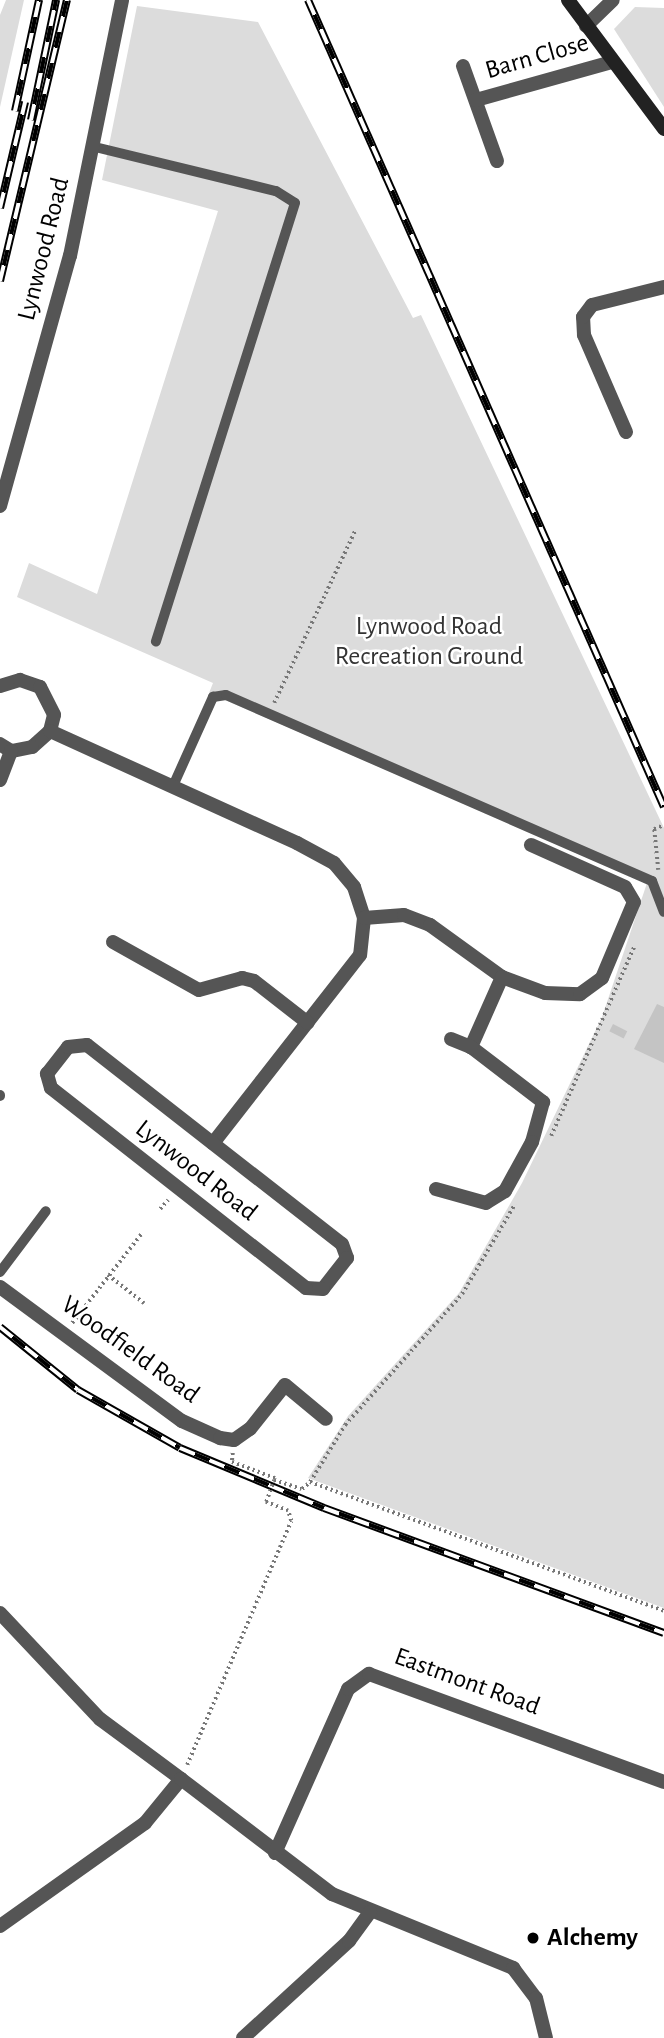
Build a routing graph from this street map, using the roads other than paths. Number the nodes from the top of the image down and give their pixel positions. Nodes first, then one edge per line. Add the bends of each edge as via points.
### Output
1 (122, 0) edge
2 (613, 0) edge
3 (571, 1) edge
4 (586, 26) junction
5 (612, 62) junction
6 (463, 66) dead end
7 (476, 100) junction
8 (664, 129) edge
9 (94, 147) junction
10 (497, 161) dead end
11 (664, 287) edge
12 (626, 432) dead end
13 (0, 506) edge
14 (156, 641) dead end
15 (0, 686) edge
16 (50, 731) junction
17 (5, 747) edge
18 (0, 780) edge
19 (173, 786) junction
20 (531, 845) dead end
21 (664, 912) edge
22 (365, 918) junction
23 (113, 942) dead end
24 (502, 977) junction
25 (308, 1024) junction
26 (451, 1039) dead end
27 (471, 1047) junction
28 (213, 1143) junction
29 (436, 1189) dead end
30 (46, 1211) dead end
31 (0, 1272) edge
32 (0, 1287) edge
33 (326, 1419) dead end
34 (0, 1613) edge
35 (181, 1779) junction
36 (664, 1782) edge
37 (275, 1853) junction
38 (370, 1912) junction
39 (0, 1926) edge
40 (243, 2038) edge
41 (546, 2038) edge

1 - 9 street, Lynwood Road
2 - 4 street
3 - 4 street
4 - 5 street
5 - 7 street, Barn Close
5 - 8 street
6 - 7 street, Barn Close
7 - 10 street, Barn Close
9 - 13 street, Lynwood Road
9 - 14 lane via 276,191 295,203
11 - 12 street via 593,305 583,317 584,335
15 - 16 street via 20,680 40,687 52,703
16 - 17 street via 33,747
16 - 19 street, Lynwood Road
17 - 18 street
19 - 21 lane via 213,697 226,695 652,881
19 - 22 street, Lynwood Road via 334,863 354,887
20 - 24 street via 625,887 634,902 602,978 580,993 545,993
22 - 24 street via 404,915 430,925
22 - 25 street, Lynwood Road via 360,955
23 - 25 street via 199,990 242,978 254,981
24 - 27 street
25 - 28 street, Lynwood Road
26 - 27 street
27 - 29 street via 543,1102 532,1142 505,1191 486,1203
28 - 28 street, Lynwood Road via 87,1045 68,1047 47,1074 51,1088 207,1211 306,1288 323,1289 347,1258 342,1244
30 - 31 lane
32 - 33 street, Woodfield Road via 182,1421 234,1440 285,1385
34 - 35 street via 100,1720
35 - 37 street
35 - 39 street via 145,1823
36 - 37 street, Eastmont Road via 369,1674 348,1689
37 - 38 street
38 - 40 street via 349,1941
38 - 41 street via 513,1968 536,1998

